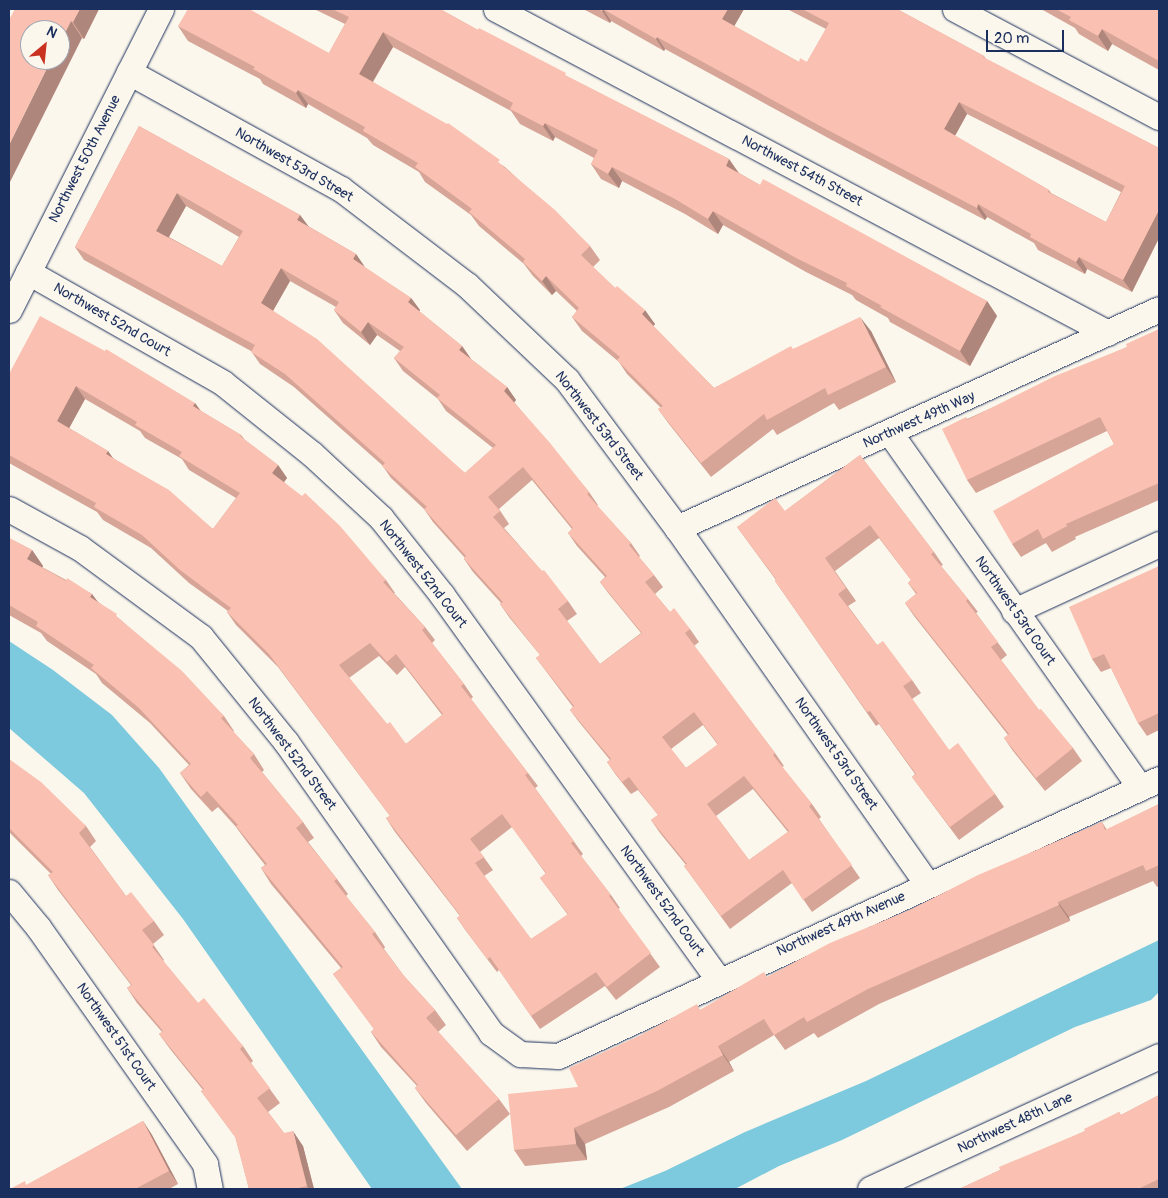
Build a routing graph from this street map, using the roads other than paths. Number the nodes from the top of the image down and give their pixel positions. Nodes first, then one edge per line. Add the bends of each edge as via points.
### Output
1 (161, 9) edge
2 (496, 9) edge
3 (955, 9) edge
4 (129, 72) junction
5 (1159, 116) edge
6 (28, 272) junction
7 (1159, 309) edge
8 (9, 310) edge
9 (1108, 333) junction
10 (890, 433) junction
11 (9, 509) edge
12 (677, 528) junction
13 (1159, 544) edge
14 (1014, 611) junction
15 (1150, 783) edge
16 (928, 885) junction
17 (9, 892) edge
18 (719, 980) junction
19 (520, 1054) joint
20 (1159, 1056) edge
21 (210, 1189) edge
22 (870, 1189) edge

1 - 4 street, Northwest 50th Avenue
2 - 9 street, Northwest 54th Street
3 - 5 street
4 - 6 street, Northwest 50th Avenue
4 - 12 street, Northwest 53rd Street via 341,190 467,284 566,380
6 - 8 street, Northwest 50th Avenue
6 - 18 street, Northwest 52nd Court via 223,383 312,454 381,518 442,595
7 - 9 street, Northwest 49th Way
9 - 10 street, Northwest 49th Way
10 - 12 street, Northwest 49th Way
10 - 14 street, Northwest 53rd Court
11 - 19 street, Northwest 52nd Street via 80,548 201,638 286,742 491,1033
12 - 16 street, Northwest 53rd Street
13 - 14 street
14 - 15 street, Northwest 53rd Court
15 - 16 street, Northwest 49th Avenue
16 - 18 street, Northwest 49th Avenue
17 - 21 street, Northwest 51st Court via 38,927 205,1164
18 - 19 street, Northwest 49th Avenue via 558,1056
20 - 22 street, Northwest 48th Lane

